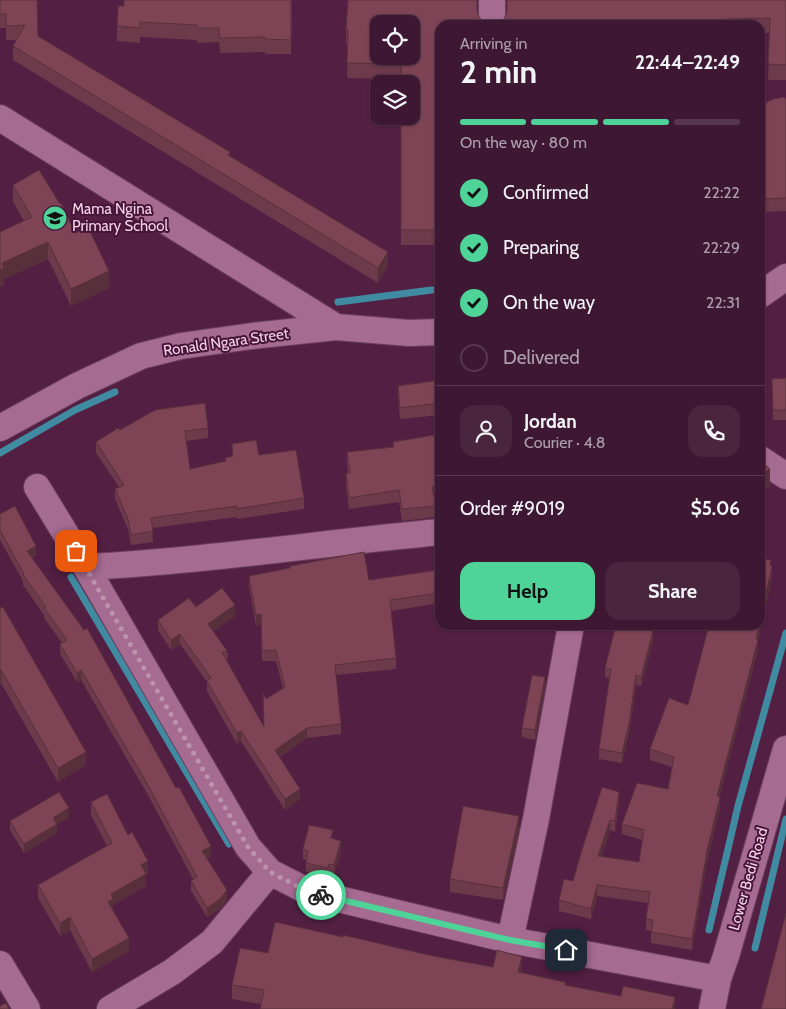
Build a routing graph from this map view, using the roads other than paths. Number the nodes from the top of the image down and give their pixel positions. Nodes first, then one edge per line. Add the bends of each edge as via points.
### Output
1 (492, 0) edge
2 (492, 20) edge
3 (0, 118) edge
4 (786, 278) edge
5 (765, 293) edge
6 (336, 328) junction
7 (435, 332) edge
8 (0, 428) edge
9 (765, 462) edge
10 (786, 476) edge
11 (37, 487) dead end
12 (435, 533) edge
13 (86, 567) junction
14 (570, 630) edge
15 (786, 749) edge
16 (270, 872) junction
17 (510, 940) junction
18 (0, 964) edge
19 (718, 979) junction
20 (27, 1009) edge
21 (110, 1009) edge
22 (712, 1009) edge

1 - 2 street
3 - 6 street
4 - 5 street
6 - 7 street, Ronald Ngara Street
6 - 8 street, Ronald Ngara Street via 181,346 141,356
9 - 10 street
11 - 13 street
12 - 13 street via 143,564
13 - 16 street via 248,847
14 - 17 street
15 - 19 street, Lower Bedi Road
16 - 17 street via 309,892
16 - 21 street via 212,942 172,972
17 - 19 street
18 - 20 street
19 - 22 street, Lower Bedi Road

